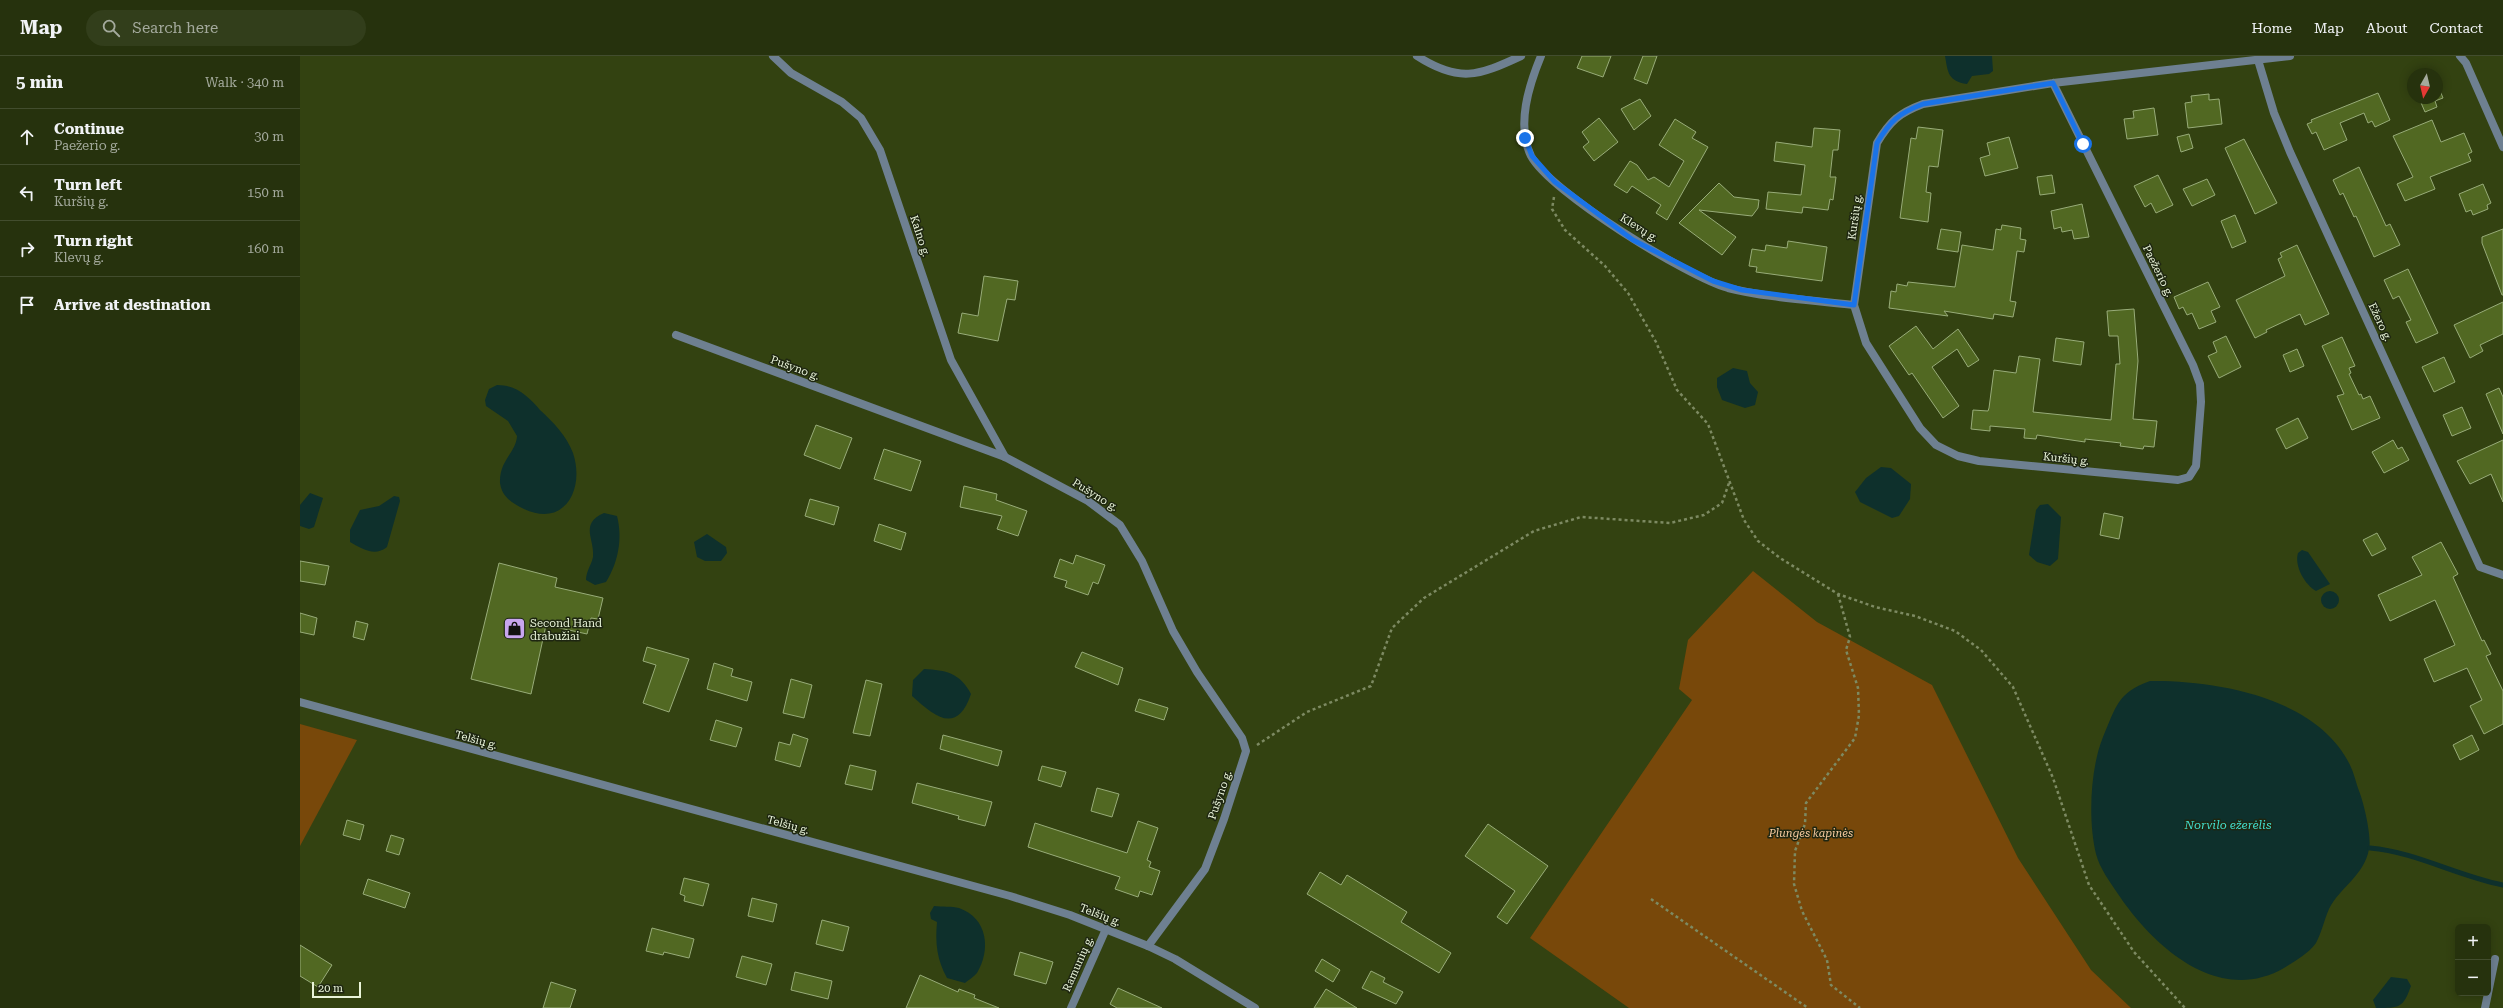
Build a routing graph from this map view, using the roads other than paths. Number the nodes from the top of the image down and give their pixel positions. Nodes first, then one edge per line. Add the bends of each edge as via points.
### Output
1 (773, 56) edge
2 (1417, 56) edge
3 (1521, 56) edge
4 (1541, 56) edge
5 (2290, 56) edge
6 (2460, 56) edge
7 (2258, 60) junction
8 (2053, 83) junction
9 (2503, 147) edge
10 (1854, 305) junction
11 (676, 335) dead end
12 (1004, 457) junction
13 (2189, 477) joint
14 (2503, 576) edge
15 (300, 702) edge
16 (1106, 928) junction
17 (1148, 946) junction
18 (2495, 959) dead end
19 (1071, 1008) edge
20 (1255, 1008) edge
21 (2485, 1008) edge

1 - 12 street, Kalno g. via 791,73 842,102 861,118 872,133 951,360
2 - 3 street via 1436,68 1462,75 1489,70
4 - 10 street, Klevų g. via 1527,98 1525,138 1532,156 1555,182 1633,240 1727,287
5 - 7 street, Kuršių g.
6 - 9 street via 2466,64
7 - 8 street, Kuršių g.
7 - 14 street, Ežero g. via 2274,113 2290,152 2480,567
8 - 10 street, Kuršių g. via 1923,104 1903,112 1888,125 1877,143
8 - 13 street, Paežerio g. via 2200,384 2196,466
10 - 13 street, Kuršių g. via 1866,343 1920,428 1936,445 1958,456 1978,461 2178,480
11 - 12 street, Pušyno g.
12 - 17 street, Pušyno g. via 1088,501 1120,525 1142,561 1172,631 1242,738 1246,751 1205,869
15 - 16 street, Telšių g. via 1010,896
16 - 17 street, Telšių g.
16 - 19 street, Ramunių g.
17 - 20 street, Telšių g.
18 - 21 street

